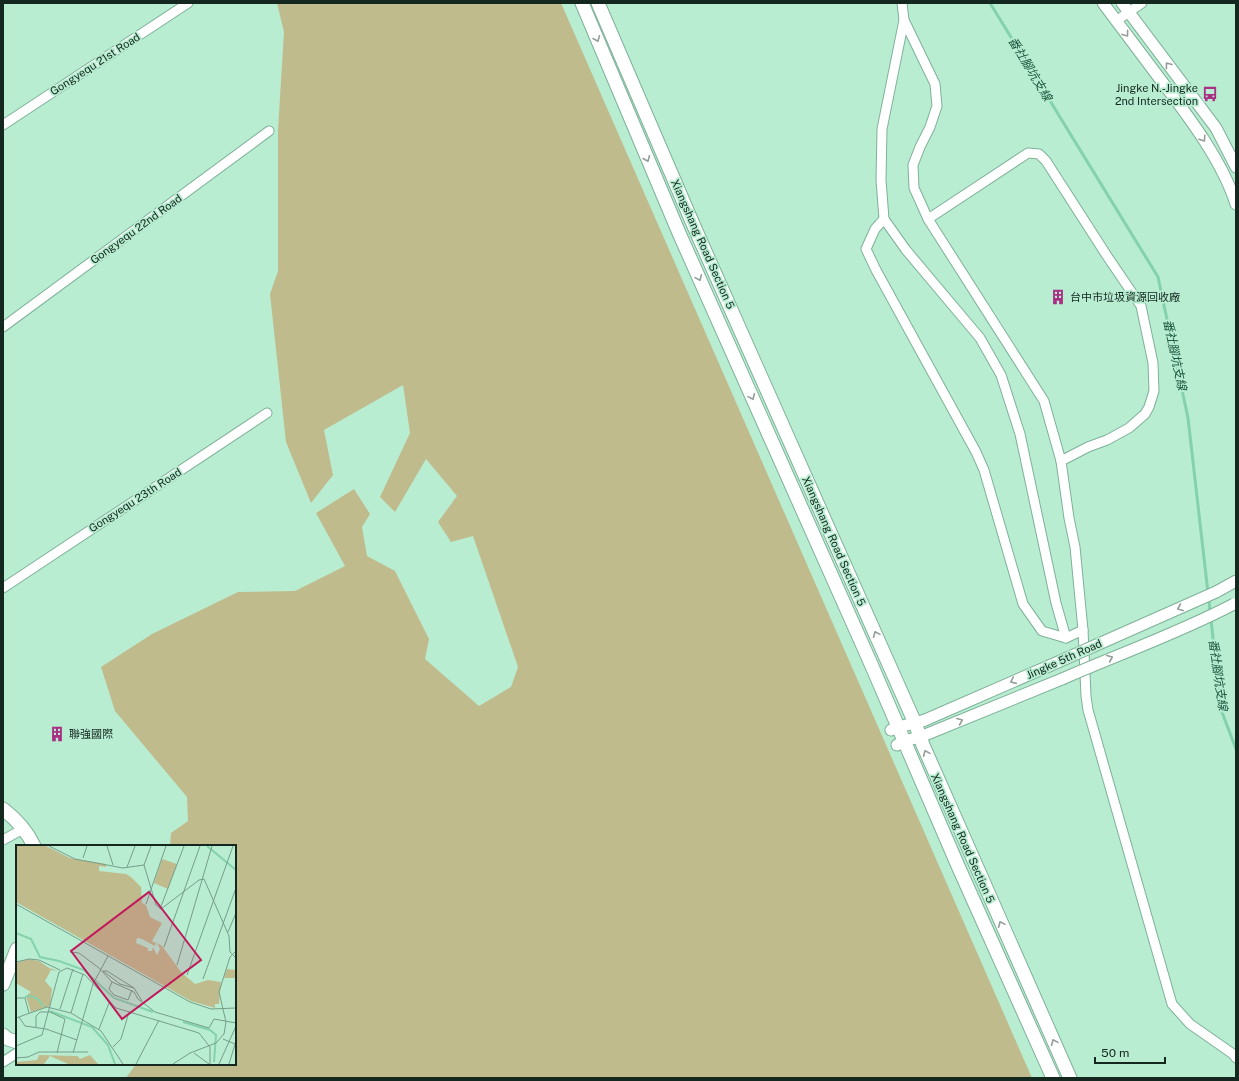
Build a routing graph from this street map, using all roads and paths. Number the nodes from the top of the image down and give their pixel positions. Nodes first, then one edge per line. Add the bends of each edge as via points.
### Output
1 (188, 3) edge
2 (582, 3) edge
3 (598, 3) edge
4 (902, 3) edge
5 (1103, 3) edge
6 (1122, 3) edge
7 (1142, 3) edge
8 (1129, 13) junction
9 (904, 20) junction
10 (1116, 21) junction
11 (3, 125) edge
12 (269, 131) dead end
13 (1236, 167) edge
14 (1236, 204) edge
15 (884, 218) junction
16 (928, 219) junction
17 (3, 327) edge
18 (267, 413) dead end
19 (1060, 461) junction
20 (1236, 581) edge
21 (3, 588) edge
22 (1235, 603) edge
23 (1082, 630) junction
24 (1066, 638) junction
25 (915, 723) junction
26 (895, 728) junction
27 (920, 737) junction
28 (901, 743) junction
29 (3, 809) edge
30 (23, 829) junction
31 (3, 840) edge
32 (33, 845) edge
33 (16, 952) edge
34 (3, 984) edge
35 (3, 1035) edge
36 (16, 1042) edge
37 (16, 1054) edge
38 (1236, 1058) edge
39 (3, 1062) edge
40 (1053, 1078) edge
41 (1070, 1078) edge

1 - 11 street, Gongyequ 21st Road
2 -> 26 main road, Xiangshang Road Section 5 via 679,233
25 -> 3 main road, Xiangshang Road Section 5
4 - 9 street
5 - 10 street
6 - 8 street
7 - 8 street
8 - 10 street
13 -> 8 street via 1216,128
9 - 15 street via 882,129 881,180
9 - 16 street via 935,84 937,106 913,165 914,188
10 -> 14 street via 1206,143
12 - 17 street, Gongyequ 22nd Road
15 - 24 street via 906,250 980,338 1001,375 1020,434 1056,603
15 - 24 street via 875,229 866,249 984,470 1023,604 1042,631
16 - 19 street via 1044,401
16 - 19 street via 1028,154 1039,154 1141,306 1153,363 1154,391 1149,407 1129,428
18 - 21 street, Gongyequ 23th Road
19 - 23 street via 1075,547
20 -> 25 street, Jingke 5th Road, bridge via 1049,666
27 -> 22 street, Jingke 5th Road, bridge via 1185,628
23 - 24 street
23 - 38 street via 1088,710 1172,1004 1190,1024
25 - 26 street, Jingke 5th Road
25 - 27 main road, Xiangshang Road Section 5
26 - 28 main road, Xiangshang Road Section 5
27 - 28 street, Jingke 5th Road
41 -> 27 main road, Xiangshang Road Section 5
28 - 40 main road, Xiangshang Road Section 5
29 - 30 main road via 16,819
30 - 31 street
30 - 32 main road
33 - 34 main road
35 - 36 main road via 8,1040
37 - 39 street

